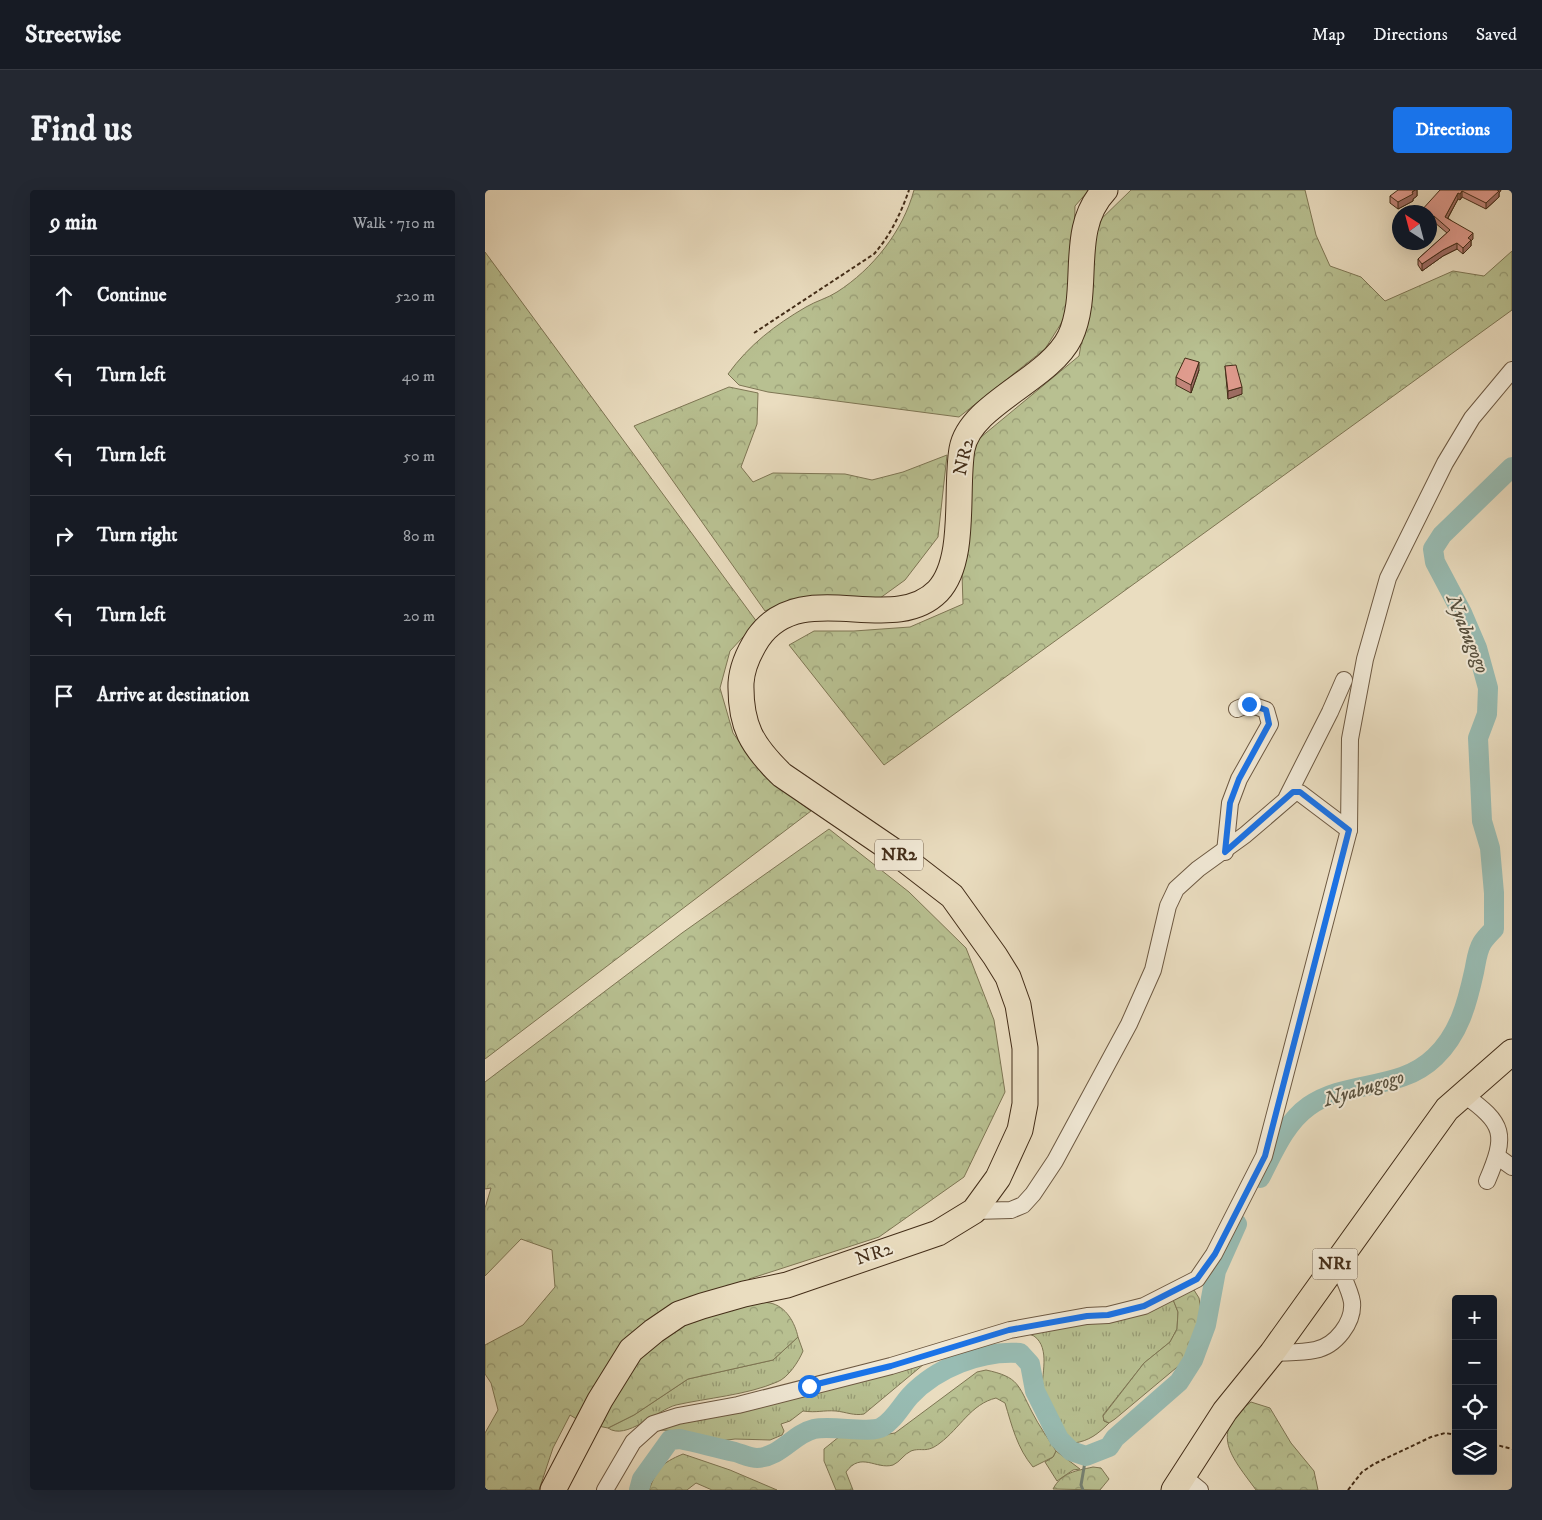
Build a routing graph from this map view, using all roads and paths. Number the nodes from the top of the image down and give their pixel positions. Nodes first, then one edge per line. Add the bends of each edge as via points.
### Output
1 (909, 190) edge
2 (1105, 190) edge
3 (754, 333) dead end
4 (1512, 370) edge
5 (1344, 680) dead end
6 (1237, 709) dead end
7 (1287, 797) junction
8 (1349, 830) junction
9 (1225, 852) junction
10 (1508, 1061) edge
11 (1463, 1094) junction
12 (1498, 1157) junction
13 (1512, 1167) edge
14 (1487, 1181) dead end
15 (974, 1211) junction
16 (1337, 1262) junction
17 (1272, 1353) junction
18 (1452, 1434) edge
19 (1497, 1445) edge
20 (1512, 1449) edge
21 (1186, 1486) edge
22 (553, 1490) edge
23 (605, 1490) edge
24 (1348, 1490) edge

1 - 3 path via 899,216 874,254
2 - 15 highway, NR2 / NR2 via 1087,218 1082,242 1079,308 1069,338 1053,360 980,418 968,433 959,473 954,558 939,590 919,605 884,610 843,608 787,613 763,632 745,662 742,674 741,710 745,724 767,760 782,775 895,852 952,896 1007,977 1017,1005 1025,1048 1025,1104 1020,1130 1010,1154 998,1178
4 - 8 street via 1472,418 1445,463 1387,578 1365,659 1350,739
5 - 7 street
6 - 9 street via 1249,704 1266,710 1269,724 1239,779 1230,803
7 - 8 street via 1293,792 1300,792
7 - 9 street
8 - 23 street via 1265,1156 1215,1254 1197,1279 1144,1306 1108,1315 1009,1330 891,1366 653,1424 633,1442
9 - 15 street via 1184,881 1172,896 1153,970 1129,1024 1041,1183 1023,1205 1011,1210
10 - 11 highway, NR1
11 - 12 street via 1485,1110 1497,1124 1501,1143
11 - 16 highway, NR1 via 1447,1109
12 - 13 street
12 - 14 street
15 - 22 highway, NR2 / NR2 via 920,1241 787,1285 702,1306 679,1314 654,1330 631,1350 599,1400
16 - 17 highway, NR1
16 - 17 street via 1351,1300 1352,1314 1345,1329 1316,1350
17 - 21 highway, NR1 via 1225,1412
18 - 24 path via 1431,1437 1374,1464 1362,1472
19 - 20 path

